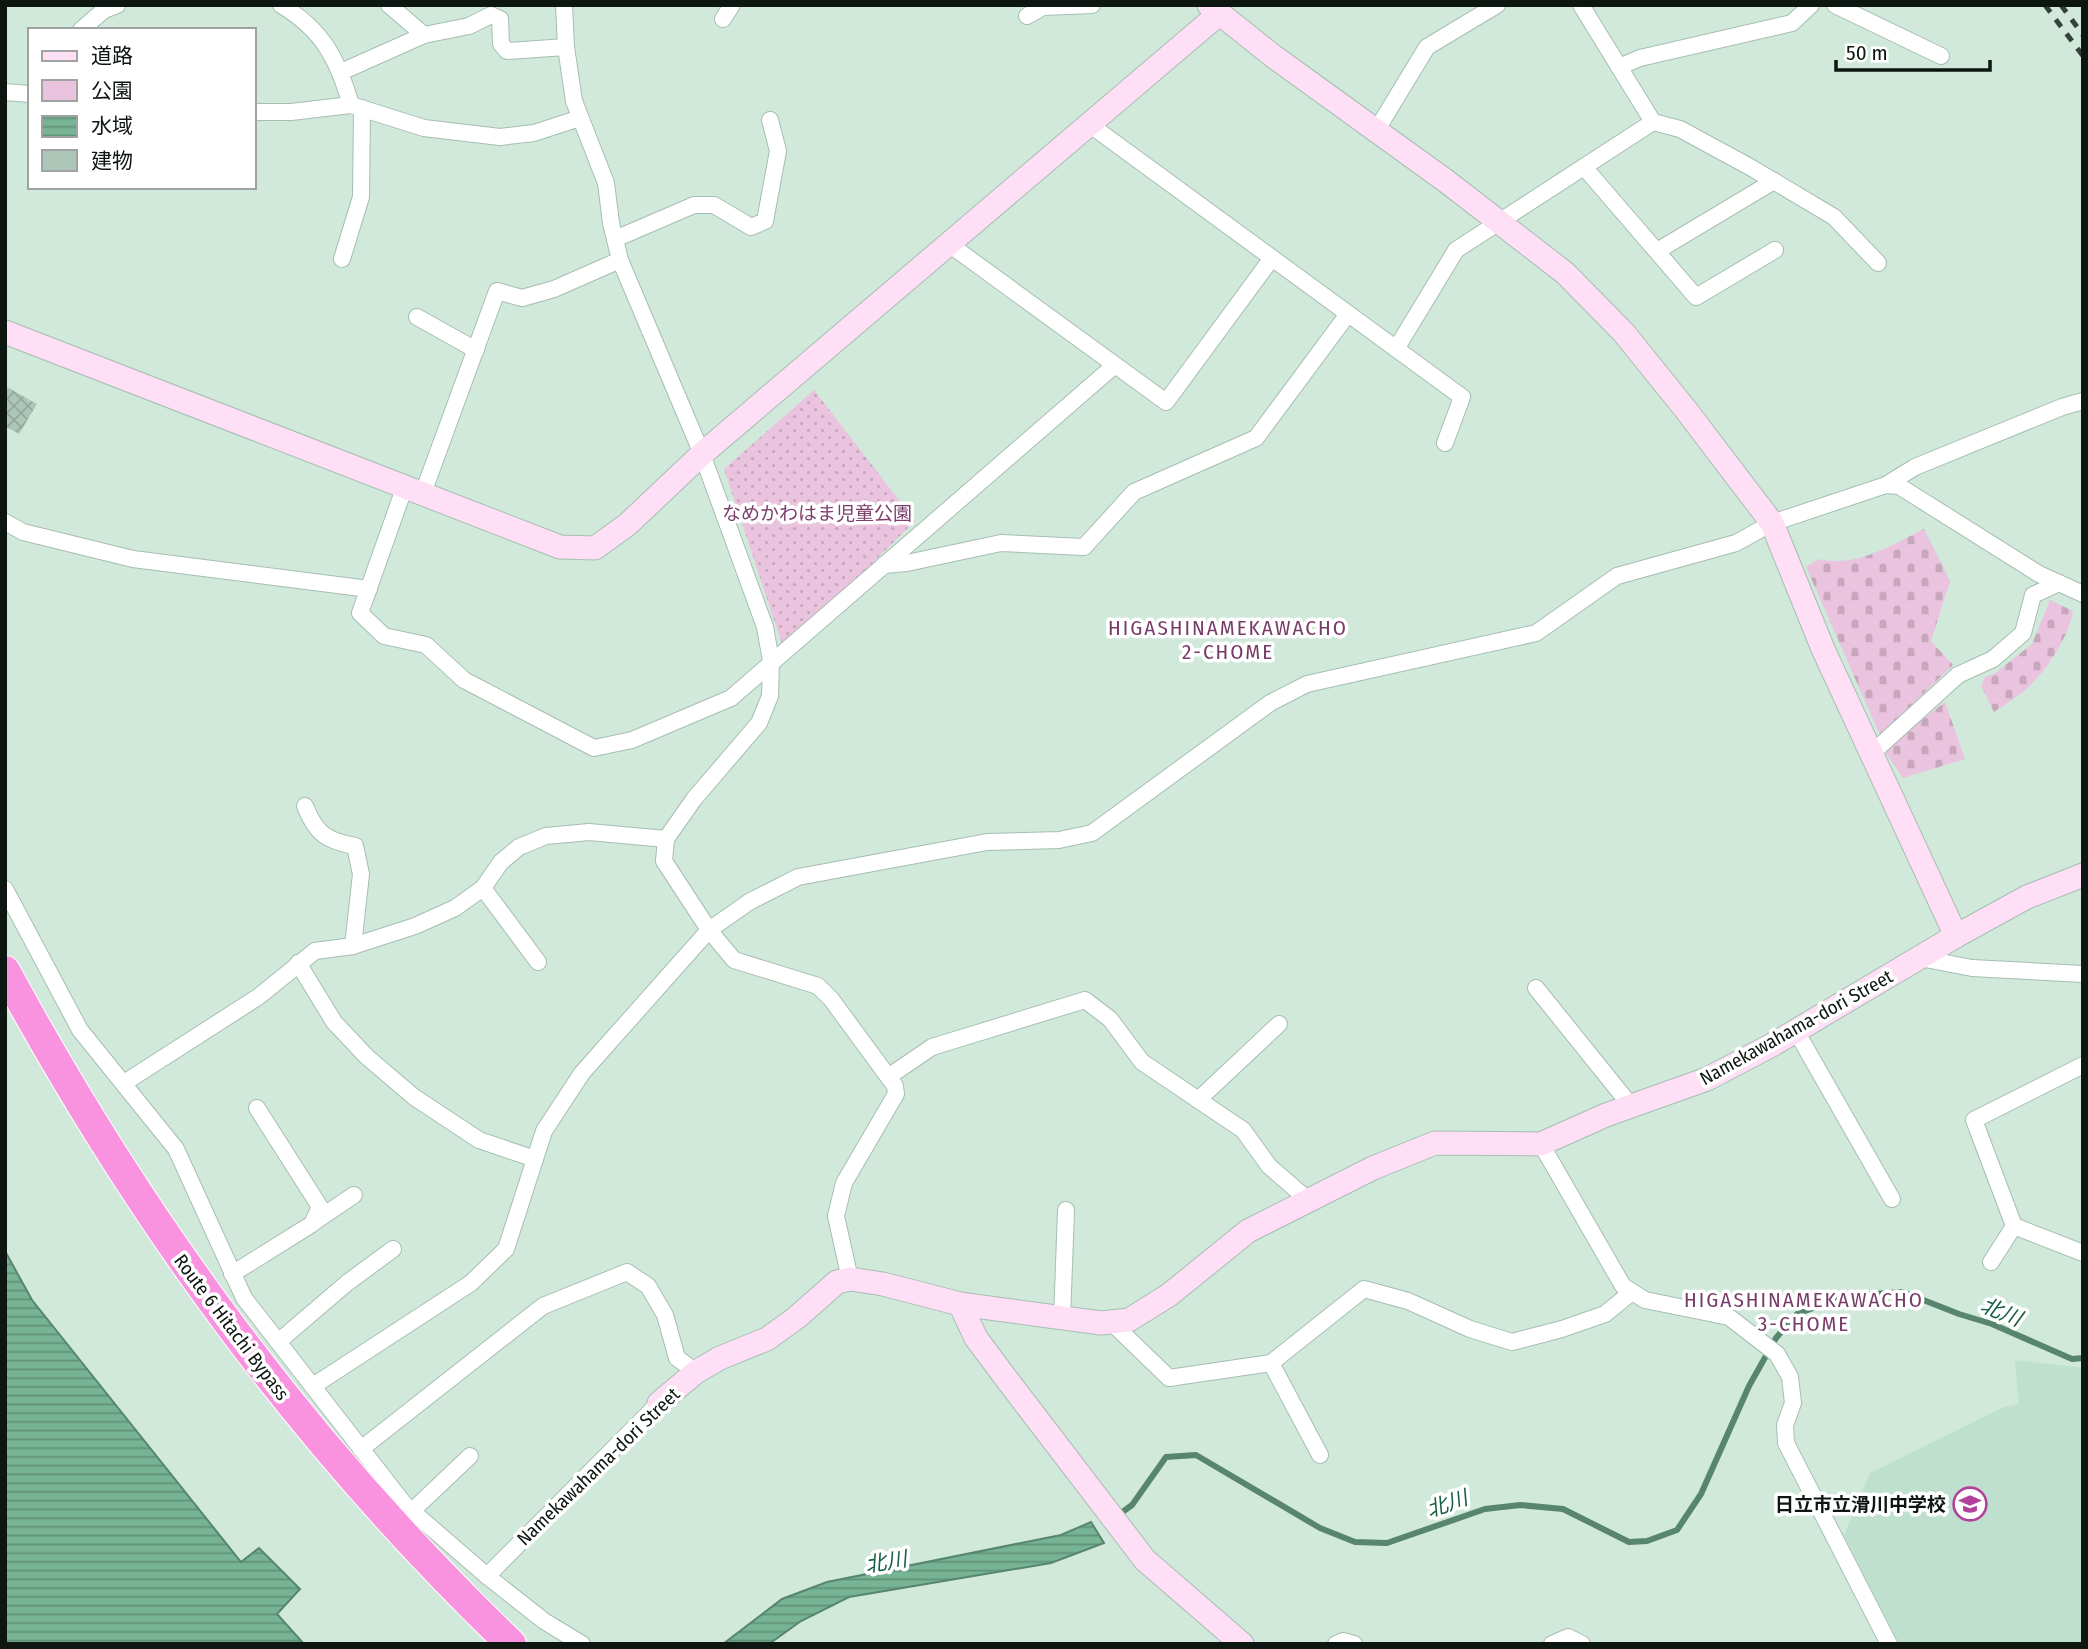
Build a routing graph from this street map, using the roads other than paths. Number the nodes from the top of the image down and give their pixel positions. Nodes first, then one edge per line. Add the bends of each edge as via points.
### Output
1 (117, 5) edge
2 (281, 5) edge
3 (389, 5) edge
4 (564, 5) edge
5 (1092, 5) edge
6 (1497, 5) edge
7 (1581, 5) edge
8 (1811, 5) edge
9 (1835, 5) edge
10 (1219, 8) edge
11 (1027, 16) dead end
12 (83, 28) edge
13 (424, 35) junction
14 (566, 47) junction
15 (1941, 56) dead end
16 (1619, 67) junction
17 (341, 72) junction
18 (5, 92) edge
19 (28, 94) edge
20 (357, 107) junction
21 (256, 111) edge
22 (580, 118) junction
23 (770, 120) dead end
24 (1653, 122) junction
25 (1089, 124) junction
26 (1376, 131) junction
27 (1584, 167) junction
28 (1774, 181) junction
29 (1500, 222) junction
30 (615, 239) junction
31 (949, 244) junction
32 (1775, 250) dead end
33 (1657, 251) junction
34 (1272, 258) junction
35 (342, 259) dead end
36 (620, 260) junction
37 (1878, 263) dead end
38 (1348, 314) junction
39 (417, 317) dead end
40 (5, 332) edge
41 (1396, 349) junction
42 (476, 350) junction
43 (1115, 365) junction
44 (2083, 401) edge
45 (1445, 443) dead end
46 (702, 454) junction
47 (1886, 485) junction
48 (414, 489) junction
49 (5, 522) edge
50 (1773, 523) junction
51 (884, 565) junction
52 (2059, 583) junction
53 (369, 589) junction
54 (2083, 594) edge
55 (771, 662) junction
56 (1872, 753) junction
57 (305, 806) dead end
58 (666, 839) junction
59 (2083, 875) edge
60 (482, 888) junction
61 (5, 889) edge
62 (709, 930) junction
63 (1956, 936) junction
64 (353, 946) junction
65 (1920, 958) junction
66 (538, 962) dead end
67 (298, 963) junction
68 (5, 971) edge
69 (2083, 974) edge
70 (1536, 988) dead end
71 (1279, 1024) dead end
72 (1796, 1031) junction
73 (2083, 1065) edge
74 (888, 1077) junction
75 (124, 1083) junction
76 (1198, 1100) junction
77 (1631, 1106) junction
78 (257, 1108) dead end
79 (1541, 1144) junction
80 (535, 1159) junction
81 (354, 1195) dead end
82 (1892, 1199) dead end
83 (1308, 1200) junction
84 (1066, 1210) dead end
85 (312, 1224) junction
86 (2014, 1226) junction
87 (393, 1249) dead end
88 (2083, 1254) edge
89 (1992, 1262) dead end
90 (232, 1274) junction
91 (850, 1279) junction
92 (1632, 1292) junction
93 (960, 1304) junction
94 (1062, 1319) junction
95 (1111, 1322) junction
96 (278, 1342) junction
97 (1271, 1363) junction
98 (696, 1372) junction
99 (313, 1386) junction
100 (659, 1403) joint
101 (361, 1449) junction
102 (1320, 1455) dead end
103 (470, 1456) dead end
104 (412, 1511) junction
105 (487, 1576) junction
106 (511, 1644) edge
107 (582, 1644) edge
108 (1242, 1644) edge
109 (1336, 1644) edge
110 (1353, 1644) edge
111 (1552, 1644) edge
112 (1582, 1644) edge
113 (1889, 1644) edge

1 - 12 street
2 - 17 street via 326,43
3 - 13 street
4 - 14 street
5 - 11 street via 1043,8
6 - 26 street via 1427,47
7 - 16 street
8 - 16 street via 1791,23 1640,58
9 - 15 street
10 - 25 street
10 - 26 street via 1273,56
13 - 14 street via 469,26 491,15 500,19 501,44 507,51
13 - 17 street
14 - 22 street
16 - 24 street
17 - 20 street
18 - 19 street
20 - 21 street
20 - 22 street via 424,128 500,137 534,133
20 - 35 street via 361,197
22 - 30 street via 606,183
23 - 30 street via 778,150 765,221 751,227 714,205 694,205
24 - 27 street
24 - 28 street via 1680,130
25 - 31 street
25 - 34 street
26 - 29 street
27 - 29 street
27 - 33 street
28 - 33 street
28 - 37 street via 1834,218
29 - 41 street via 1457,250
29 - 50 street via 1565,272 1624,333
30 - 36 street
31 - 43 street
31 - 46 street
32 - 33 street via 1696,297
34 - 38 street
34 - 43 street via 1166,402
36 - 42 street via 522,298 497,291
36 - 46 street
38 - 41 street
38 - 51 street via 1256,438 1134,492 1084,547 1001,543
39 - 42 street
40 - 48 street
41 - 45 street via 1462,397
42 - 48 street
43 - 51 street
44 - 47 street via 1915,467
46 - 48 street via 628,524 595,548 560,547
46 - 55 street via 765,627
47 - 50 street
47 - 52 street via 1899,486
48 - 53 street
49 - 53 street via 23,532 133,559
50 - 56 street via 1823,649
50 - 62 street via 1736,543 1617,576 1536,633 1307,684 1270,703 1092,833 987,842 798,877 749,902
51 - 55 street
52 - 54 street
52 - 56 street via 2033,595 2023,633 1993,659 1958,675
53 - 55 street via 360,613 384,636 426,645 464,680 594,748 632,740 731,698
55 - 58 street via 770,696 759,723
56 - 63 street
57 - 64 street via 324,836 334,843 355,846 361,874
58 - 60 street via 589,832 545,836 519,847
58 - 62 street via 664,861
59 - 63 street, Namekawahama-dori Street via 2027,897
60 - 64 street via 455,908 415,926
60 - 66 street
61 - 75 street via 80,1030
62 - 74 street via 734,960 818,986
62 - 80 street via 582,1073 544,1131
63 - 65 street, Namekawahama-dori Street
64 - 67 street via 315,951
65 - 69 street via 1972,968
65 - 72 street, Namekawahama-dori Street
67 - 75 street via 258,996
67 - 80 street via 334,1022 414,1097 479,1140
68 - 106 highway, Route 6 Hitachi Bypass via 128,1179 234,1333 382,1513
70 - 77 street
71 - 76 street
72 - 77 street, Namekawahama-dori Street via 1707,1079
72 - 82 street
73 - 86 street via 1975,1120
74 - 76 street via 932,1046 1085,1000 1110,1019 1142,1062
74 - 91 street via 896,1094 844,1183 836,1216
75 - 90 street via 176,1149
76 - 83 street via 1243,1130 1269,1166
77 - 79 street, Namekawahama-dori Street
78 - 85 street via 320,1207
79 - 83 street, Namekawahama-dori Street via 1435,1143
79 - 92 street via 1623,1286
80 - 99 street via 506,1249 471,1283
81 - 85 street
83 - 95 street, Namekawahama-dori Street via 1248,1231 1169,1295 1129,1320
84 - 94 street
85 - 90 street
86 - 88 street
86 - 89 street
87 - 96 street
90 - 96 street via 244,1298
91 - 93 street, Namekawahama-dori Street
91 - 98 street, Namekawahama-dori Street via 837,1282 767,1339
92 - 97 street via 1605,1314 1512,1342 1408,1301 1364,1289
92 - 113 street via 1645,1300 1729,1317 1777,1354 1790,1377 1793,1403 1785,1424 1786,1443
93 - 94 street, Namekawahama-dori Street
93 - 108 street via 976,1338 1145,1560
94 - 95 street, Namekawahama-dori Street
95 - 97 street via 1169,1378
96 - 99 street
97 - 102 street
98 - 100 street, Namekawahama-dori Street
98 - 101 street via 677,1358 665,1315 648,1286 627,1272 543,1306
99 - 101 street
100 - 105 street, Namekawahama-dori Street
101 - 104 street
103 - 104 street
104 - 105 street
105 - 107 street
109 - 110 street
111 - 112 street via 1568,1637

